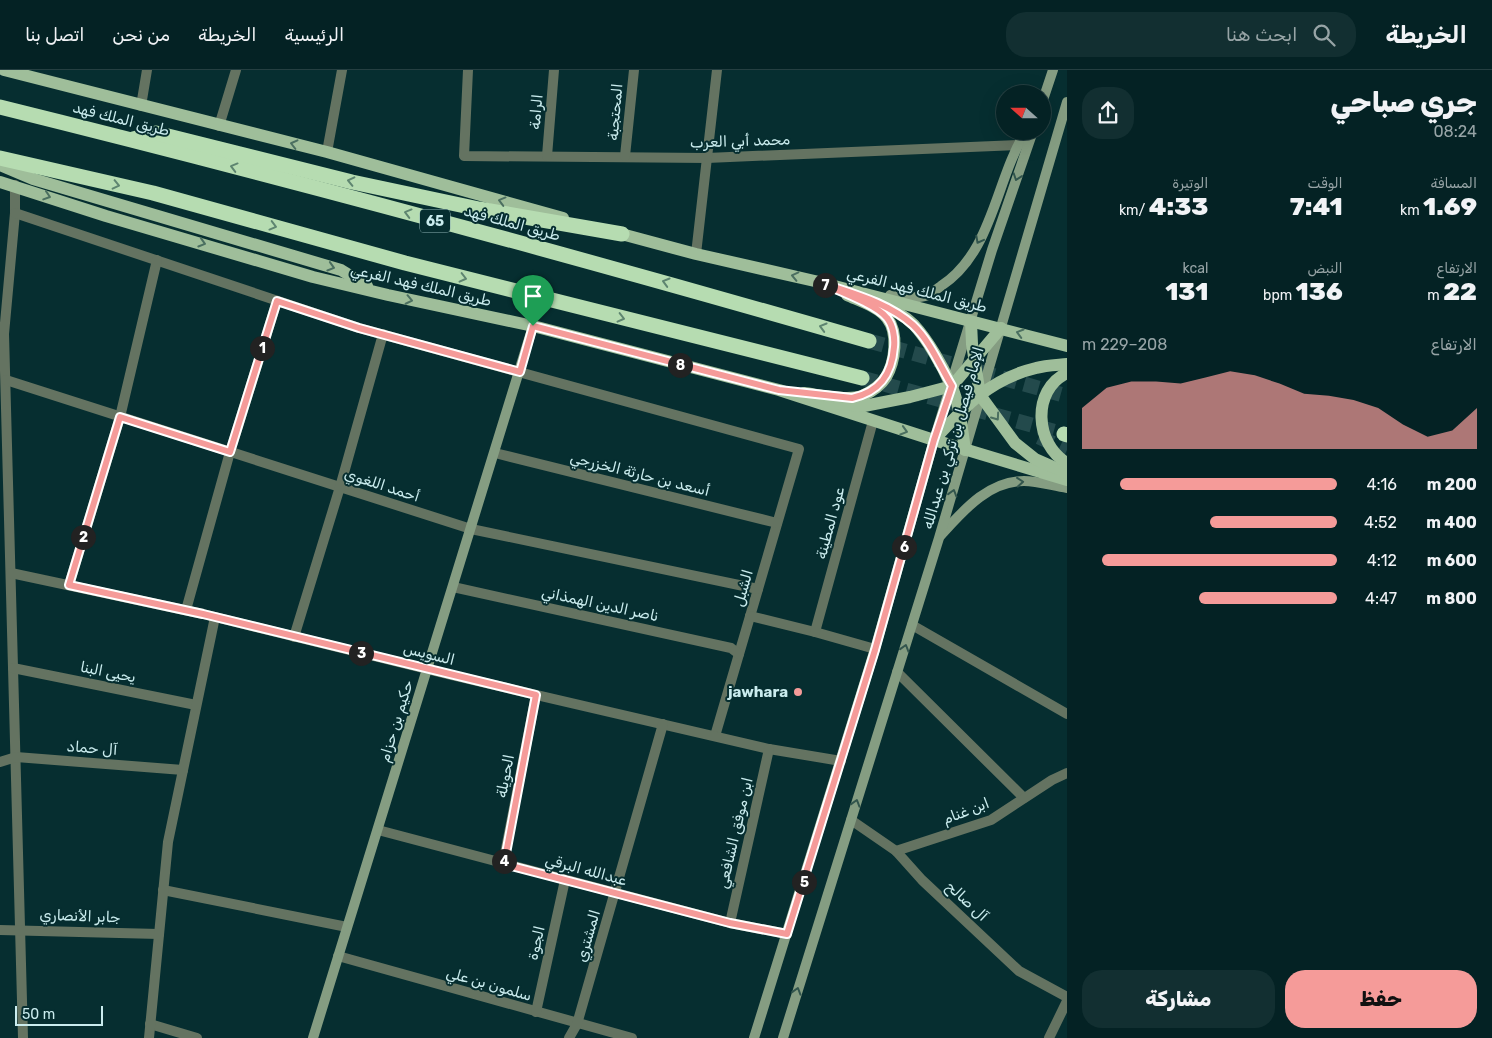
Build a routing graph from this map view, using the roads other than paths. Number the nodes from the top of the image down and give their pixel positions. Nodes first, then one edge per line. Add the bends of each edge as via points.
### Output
1 (4, 70) edge
2 (148, 70) edge
3 (236, 70) edge
4 (342, 70) edge
5 (468, 70) edge
6 (554, 70) edge
7 (634, 70) edge
8 (717, 70) edge
9 (1053, 70) edge
10 (47, 76) edge
11 (1048, 85) edge
12 (1067, 102) edge
13 (142, 106) junction
14 (0, 107) edge
15 (219, 126) junction
16 (130, 139) junction
17 (1021, 140) edge
18 (1030, 140) edge
19 (1018, 145) junction
20 (327, 152) junction
21 (547, 156) junction
22 (625, 156) junction
23 (0, 158) edge
24 (707, 158) junction
25 (0, 165) edge
26 (0, 182) edge
27 (15, 185) junction
28 (15, 213) junction
29 (622, 234) junction
30 (696, 254) junction
31 (157, 260) junction
32 (819, 282) junction
33 (379, 293) junction
34 (277, 301) junction
35 (972, 322) junction
36 (533, 326) junction
37 (1001, 328) junction
38 (383, 334) junction
39 (869, 340) tunnel mouth
40 (1067, 346) edge
41 (2, 349) edge
42 (975, 358) junction
43 (1067, 364) edge
44 (520, 372) junction
45 (1067, 373) edge
46 (862, 378) tunnel mouth
47 (6, 380) junction
48 (952, 386) junction
49 (779, 390) junction
50 (980, 395) junction
51 (959, 413) junction
52 (120, 417) junction
53 (874, 421) junction
54 (934, 440) junction
55 (965, 450) junction
56 (230, 452) junction
57 (495, 453) junction
58 (1067, 463) edge
59 (1067, 473) edge
60 (1067, 480) edge
61 (340, 487) junction
62 (1067, 488) edge
63 (777, 523) junction
64 (471, 529) junction
65 (939, 538) junction
66 (11, 573) junction
67 (69, 585) junction
68 (453, 587) junction
69 (758, 589) junction
70 (186, 610) junction
71 (750, 616) junction
72 (214, 617) junction
73 (912, 626) junction
74 (815, 632) junction
75 (294, 637) junction
76 (875, 650) junction
77 (739, 654) junction
78 (13, 668) junction
79 (428, 669) junction
80 (897, 672) junction
81 (536, 695) junction
82 (196, 705) junction
83 (1067, 714) edge
84 (663, 724) junction
85 (715, 736) junction
86 (769, 749) junction
87 (16, 757) junction
88 (841, 761) junction
89 (0, 762) edge
90 (183, 770) junction
91 (1067, 772) edge
92 (1024, 798) junction
93 (851, 820) junction
94 (378, 830) junction
95 (896, 852) junction
96 (504, 864) junction
97 (565, 880) junction
98 (163, 890) junction
99 (616, 893) junction
100 (730, 923) junction
101 (348, 927) junction
102 (0, 930) edge
103 (20, 930) junction
104 (159, 934) junction
105 (787, 934) junction
106 (338, 956) junction
107 (1067, 997) edge
108 (1067, 1001) edge
109 (536, 1012) junction
110 (150, 1024) junction
111 (577, 1024) junction
112 (23, 1038) edge
113 (149, 1038) edge
114 (197, 1038) edge
115 (313, 1038) edge
116 (569, 1038) edge
117 (632, 1038) edge
118 (754, 1038) edge
119 (783, 1038) edge
120 (1049, 1038) edge

1 - 10 main road, طريق الملك فهد الفرعي
2 - 13 street
3 - 15 street
4 - 20 street
5 - 21 street, محمد أبي العرب via 464,156
6 - 21 street, الرامة
7 - 22 street, المحتجبة
8 - 24 street
9 - 11 main road
10 - 13 main road, طريق الملك فهد الفرعي
12 - 37 main road, الإمام فيصل بن تركي بن عبدالله
13 - 15 main road, طريق الملك فهد الفرعي
14 - 16 highway, طريق الملك فهد / 65
20 -> 15 main road, طريق الملك فهد الفرعي
29 -> 16 highway via 352,182 156,133
39 -> 16 highway, طريق الملك فهد / 65
17 - 19 main road
18 -> 35 main road, الإمام فيصل بن تركي بن عبدالله via 992,250
19 - 24 street, محمد أبي العرب
19 -> 32 main road via 983,234 966,265 948,282 927,295 902,297
29 -> 20 main road, طريق الملك فهد الفرعي
21 - 22 street, محمد أبي العرب
22 - 24 street, محمد أبي العرب
23 -> 46 highway via 154,193 415,265
24 - 30 street
25 -> 33 main road via 33,179 341,270
26 - 27 main road, طريق الملك فهد الفرعي
27 - 28 street
27 -> 33 main road, طريق الملك فهد الفرعي via 106,216
28 - 31 street
28 - 41 street
29 - 30 main road, طريق الملك فهد الفرعي
32 -> 30 main road, طريق الملك فهد الفرعي
31 - 34 street
31 - 52 street
32 - 35 main road, طريق الملك فهد الفرعي
32 - 48 main road via 883,306 914,325
32 - 49 main road via 888,318 893,331 893,363 882,382 861,396 852,398
33 -> 36 main road, طريق الملك فهد الفرعي
34 - 38 street
34 - 56 street
35 - 37 main road, طريق الملك فهد الفرعي
35 - 42 main road
35 - 48 main road, الإمام فيصل بن تركي بن عبدالله
36 - 44 main road, حكيم بن حزام
36 - 49 main road, طريق الملك فهد الفرعي
40 -> 37 main road, طريق الملك فهد الفرعي
37 - 42 main road
37 - 50 main road, الإمام فيصل بن تركي بن عبدالله
38 - 44 street
38 - 61 street
41 - 47 street
42 - 48 main road
42 - 50 main road
43 - 50 main road via 1037,368 1001,380
44 - 57 main road, حكيم بن حزام
44 - 63 street, الشبل via 799,448
45 - 58 main road via 1049,389 1041,417 1047,444
47 - 52 street, أحمد اللغوي
47 - 66 street
48 - 49 main road via 864,406 844,405
48 - 51 main road
48 - 54 main road, الإمام فيصل بن تركي بن عبدالله
49 - 53 main road, طريق الملك فهد الفرعي
50 - 51 main road
50 - 55 main road, الإمام فيصل بن تركي بن عبدالله
50 -> 59 main road via 1015,443 1035,459
51 - 54 main road
51 - 55 main road
52 - 56 street, أحمد اللغوي
52 - 67 street
53 -> 54 main road, طريق الملك فهد الفرعي
53 - 74 street, عود المطينة
54 - 55 main road, طريق الملك فهد الفرعي
54 - 76 main road, الإمام فيصل بن تركي بن عبدالله
55 - 60 main road, طريق الملك فهد الفرعي
65 -> 55 main road, الإمام فيصل بن تركي بن عبدالله
56 - 61 street, أحمد اللغوي
56 - 70 street
57 - 63 street, أسعد بن حارثة الخزرجي
57 - 64 main road, حكيم بن حزام
61 - 64 street, أحمد اللغوي
61 - 75 street
65 -> 62 main road via 968,506 986,492 1024,481
63 - 69 street, الشبل
64 - 68 main road, حكيم بن حزام
64 - 69 street, أحمد اللغوي
65 - 73 main road, الإمام فيصل بن تركي بن عبدالله
66 - 67 street, السويس
66 - 78 street
67 - 70 street, السويس
68 - 77 street, ناصر الدين الهمذاني via 731,648
68 - 79 main road, حكيم بن حزام
69 - 71 street, الشبل
70 - 72 street, السويس
71 - 74 street
71 - 77 street, الشبل
72 - 75 street, السويس
72 - 82 street
80 -> 73 main road, الإمام فيصل بن تركي بن عبدالله
73 - 83 street
74 - 76 street
75 - 79 street, السويس
76 - 88 main road, الإمام فيصل بن تركي بن عبدالله
77 - 85 street, الشبل
78 - 82 street, يحيى البنا
78 - 87 street
79 - 81 street, السويس
79 - 94 main road, حكيم بن حزام
80 - 92 street
93 -> 80 main road, الإمام فيصل بن تركي بن عبدالله
81 - 84 street, السويس
81 - 96 street, الحويلة
82 - 90 street
84 - 85 street, السويس
84 - 99 street, المشتري
85 - 86 street, السويس
86 - 88 street, السويس
86 - 100 street, ابن موفق الشافعي
87 - 89 street, آل حماد
87 - 90 street, آل حماد
87 - 103 street
88 - 105 main road, الإمام فيصل بن تركي بن عبدالله
90 - 98 street via 168,842
91 - 92 street, ابن غنام
92 - 95 street, ابن غنام via 991,820
93 - 95 street, آل صالح
119 -> 93 main road, الإمام فيصل بن تركي بن عبدالله
94 - 96 street, عبدالله البرقي
94 - 101 main road, حكيم بن حزام
95 - 107 street, آل صالح via 1019,970
96 - 97 street, عبدالله البرقي
97 - 99 street, عبدالله البرقي
97 - 109 street, الجوة
98 - 101 street
98 - 104 street
99 - 100 street, عبدالله البرقي
99 - 111 street, المشتري
100 - 105 street, عبدالله البرقي
101 - 106 main road, حكيم بن حزام
102 - 103 street, جابر الأنصاري
103 - 104 street, جابر الأنصاري
103 - 112 street
104 - 110 street
105 - 118 main road, الإمام فيصل بن تركي بن عبدالله
106 - 109 street, سلمون بن علي
106 - 115 main road, حكيم بن حزام
108 - 120 street
109 - 111 street, سلمون بن علي
110 - 113 street
110 - 114 street
111 - 116 street, المشتري
111 - 117 street, سلمون بن علي

